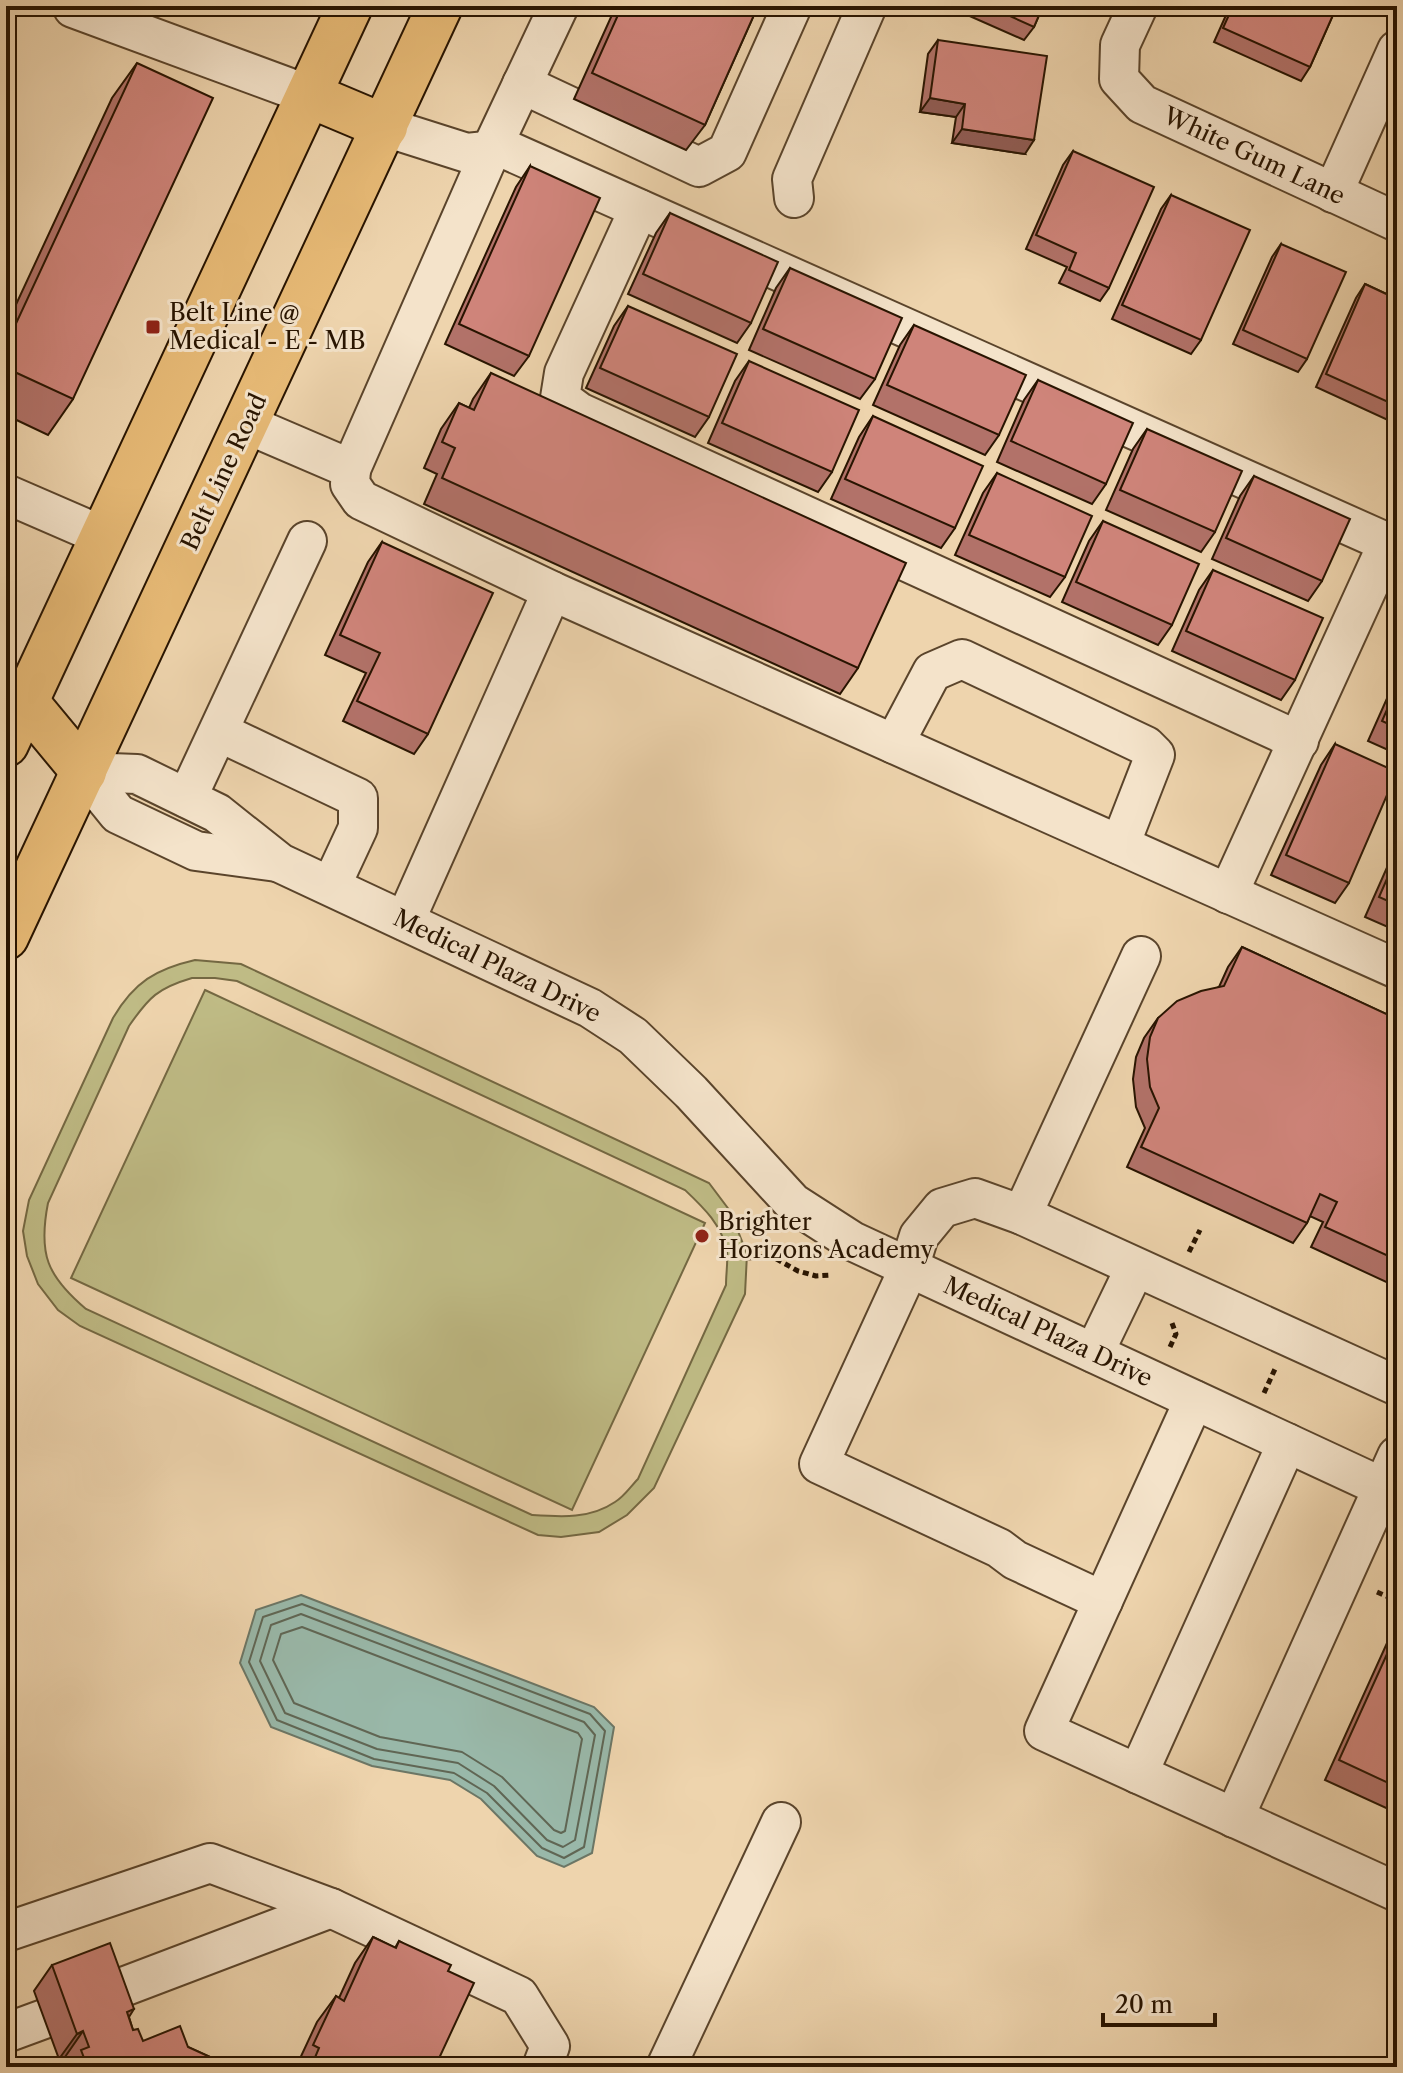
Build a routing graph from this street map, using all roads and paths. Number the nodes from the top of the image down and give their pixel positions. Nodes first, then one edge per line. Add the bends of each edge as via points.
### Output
1 (350, 6) edge
2 (440, 6) edge
3 (559, 6) edge
4 (792, 6) edge
5 (867, 6) edge
6 (1138, 6) edge
7 (73, 8) dead end
8 (1397, 50) edge
9 (522, 84) junction
10 (309, 95) junction
11 (385, 127) junction
12 (491, 150) junction
13 (1333, 193) junction
14 (794, 198) dead end
15 (639, 209) junction
16 (1397, 222) edge
17 (246, 424) junction
18 (351, 469) junction
19 (6, 494) edge
20 (103, 536) junction
21 (307, 541) dead end
22 (1393, 545) edge
23 (552, 591) junction
24 (16, 697) edge
25 (219, 732) junction
26 (1299, 741) junction
27 (6, 744) edge
28 (894, 744) junction
29 (84, 772) junction
30 (187, 798) junction
31 (1120, 845) junction
32 (280, 863) junction
33 (331, 886) junction
34 (1228, 894) junction
35 (405, 921) junction
36 (6, 937) edge
37 (1141, 956) dead end
38 (1397, 969) edge
39 (1022, 1215) junction
40 (747, 1258) dead end
41 (909, 1268) junction
42 (1135, 1268) junction
43 (837, 1275) dead end
44 (1172, 1317) dead end
45 (1094, 1353) junction
46 (1167, 1354) dead end
47 (1274, 1371) dead end
48 (1397, 1386) edge
49 (1194, 1400) junction
50 (1261, 1401) dead end
51 (1287, 1443) junction
52 (1392, 1479) edge
53 (1103, 1601) junction
54 (1138, 1774) junction
55 (1234, 1818) junction
56 (781, 1822) dead end
57 (1397, 1892) edge
58 (331, 1908) junction
59 (6, 1932) edge
60 (102, 1995) edge
61 (44, 2019) dead end
62 (6, 2033) edge
63 (542, 2067) edge
64 (666, 2067) edge

1 - 10 main road
2 - 11 main road, Belt Line Road
3 - 9 street
4 - 9 street via 727,152 699,167
5 - 14 street via 792,179
6 - 13 street, White Gum Lane via 1120,45 1119,79 1142,104
7 - 10 street
8 - 13 street
9 - 12 street
10 - 11 main road
10 - 20 main road
11 - 12 street via 467,153
11 - 17 main road, Belt Line Road
12 - 15 street via 505,149
12 - 18 street
13 - 16 street, White Gum Lane
15 - 22 street
15 - 26 street via 564,373 560,398 579,412
17 - 18 street
17 - 29 main road, Belt Line Road
18 - 23 street via 350,484 361,500
19 - 20 street
20 - 24 main road
21 - 25 street
22 - 26 street
23 - 28 street
23 - 35 street
24 - 27 main road
24 - 29 main road
25 - 30 street
25 - 33 street via 358,798 358,828
26 - 34 street
28 - 31 street
28 - 31 street via 932,672 962,659 1146,746 1155,755
29 - 30 street, Medical Plaza Drive via 137,774
29 - 32 street, Medical Plaza Drive via 118,814 196,851
29 - 36 main road, Belt Line Road
30 - 32 street, Medical Plaza Drive via 217,813
31 - 34 street
32 - 33 street, Medical Plaza Drive
33 - 35 street, Medical Plaza Drive
34 - 38 street
35 - 41 street, Medical Plaza Drive via 590,1008 633,1036 793,1203 852,1241
37 - 39 street
39 - 41 street via 975,1198 942,1208 919,1236
39 - 42 street
40 - 43 path via 771,1256 798,1271
41 - 45 street, Medical Plaza Drive
41 - 53 street via 819,1464
42 - 45 street
42 - 48 street
44 - 46 path via 1176,1334
45 - 49 street, Medical Plaza Drive
47 - 50 path
49 - 51 street, Medical Plaza Drive
49 - 53 street
51 - 52 street, Medical Plaza Drive
51 - 54 street
52 - 55 street
53 - 54 street via 1044,1731
54 - 55 street
55 - 57 street
56 - 64 street
58 - 59 street via 210,1863
58 - 60 street
58 - 63 street via 519,1996 550,2046
61 - 62 street

